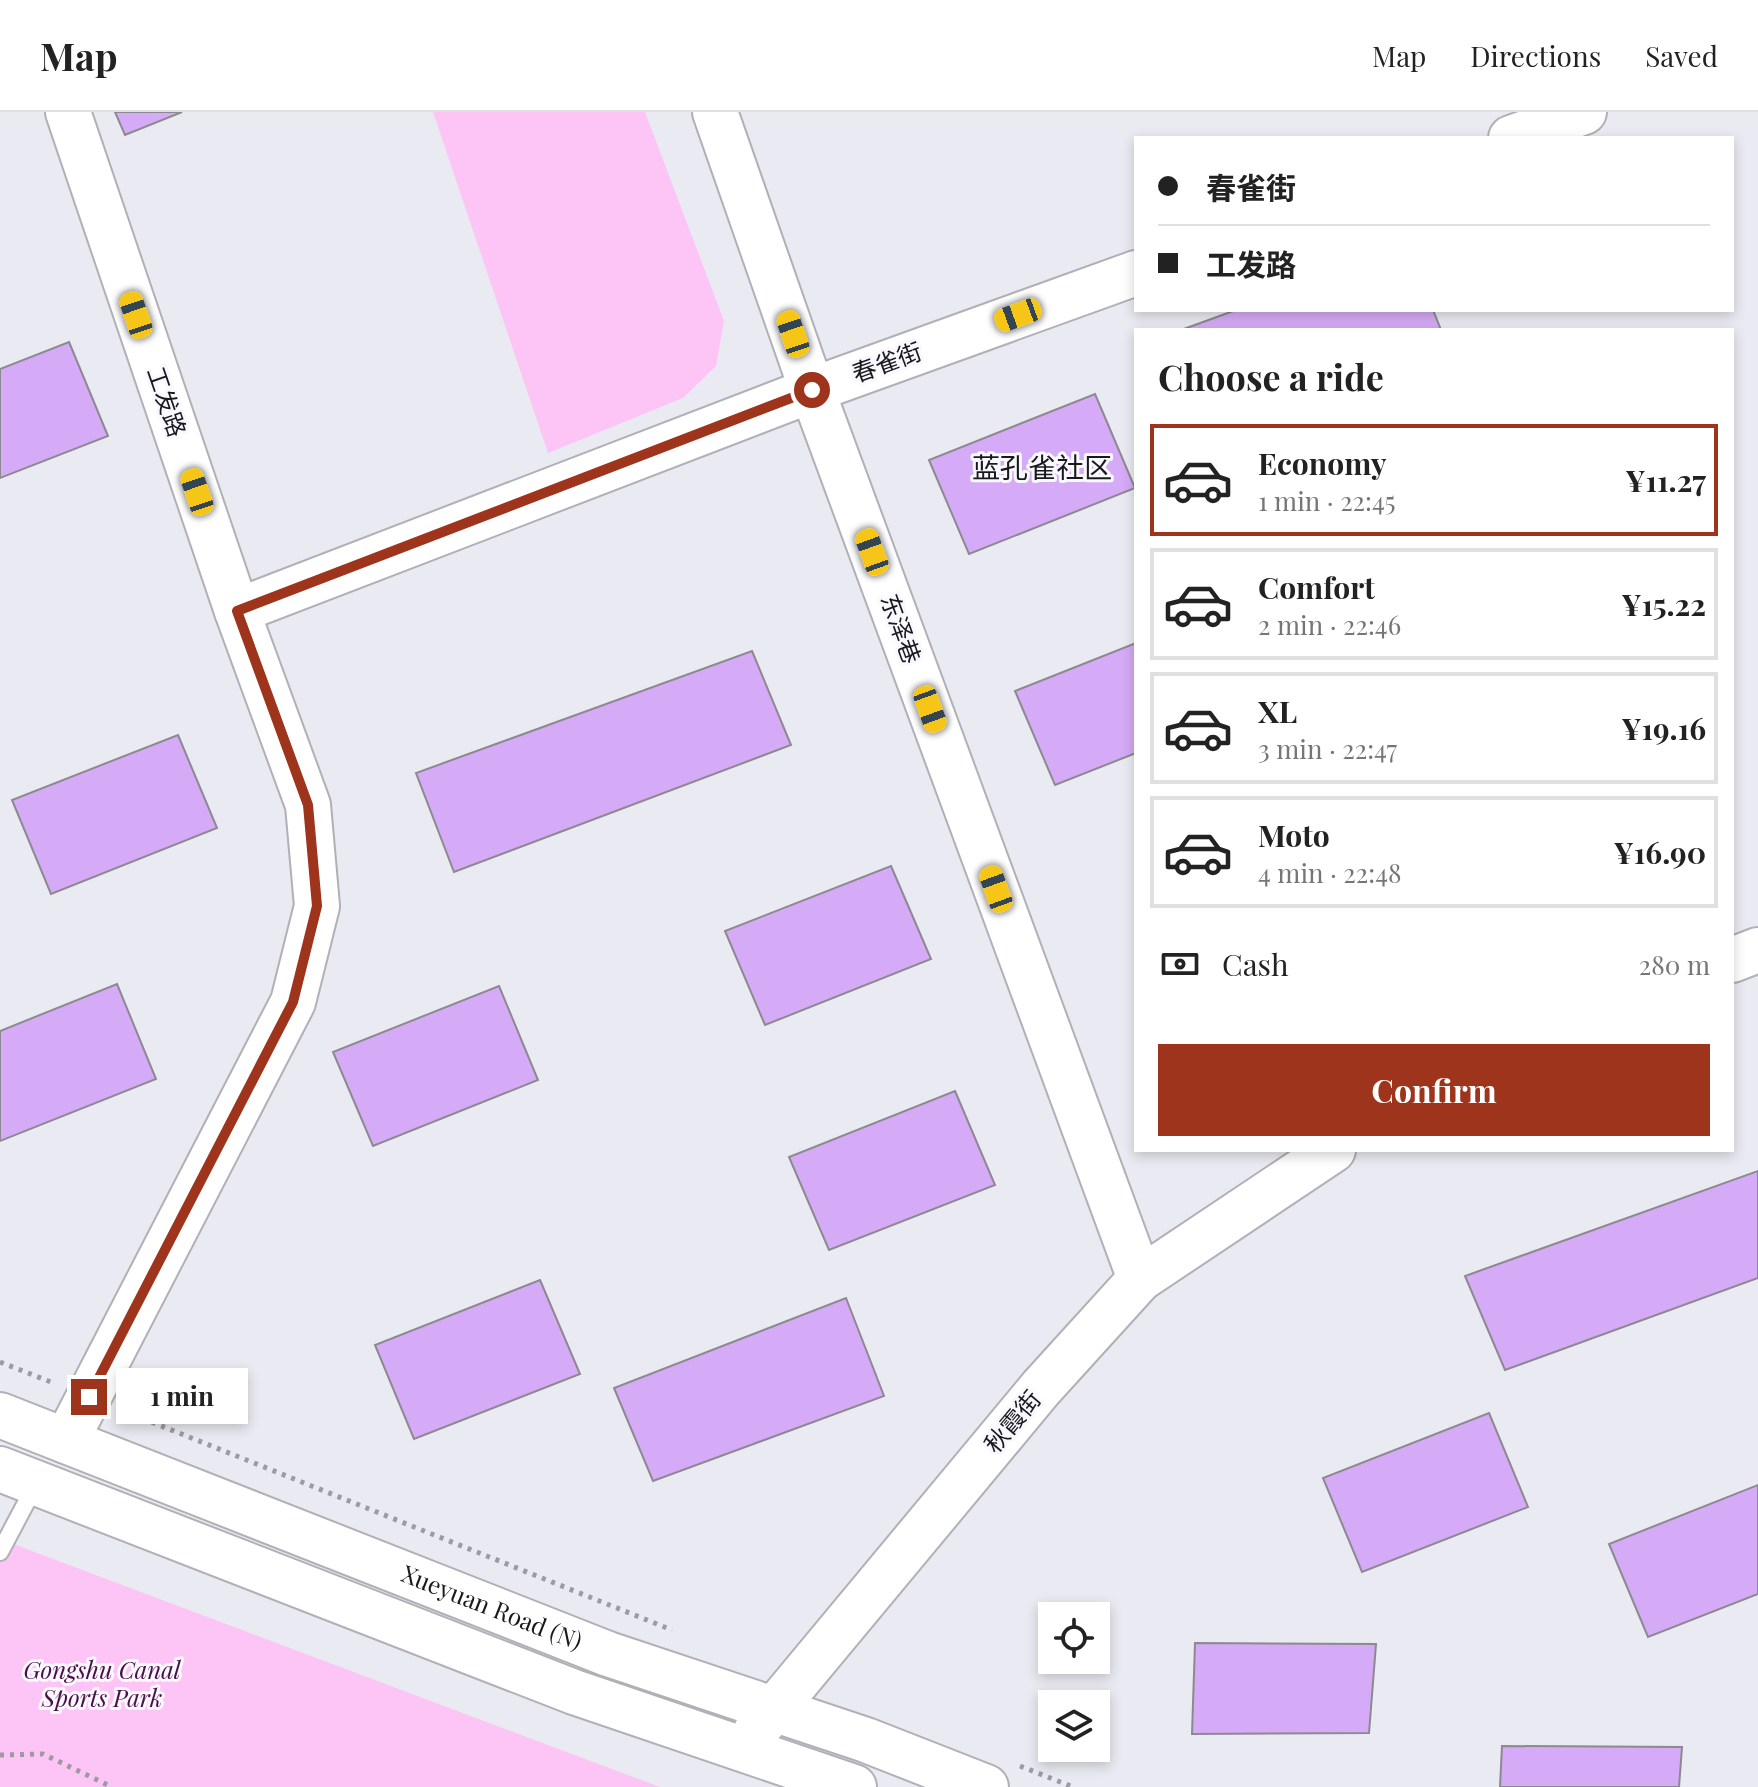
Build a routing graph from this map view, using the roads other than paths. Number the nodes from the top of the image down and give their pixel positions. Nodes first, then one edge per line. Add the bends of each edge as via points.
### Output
1 (68, 112) edge
2 (715, 112) edge
3 (1584, 112) edge
4 (1517, 136) edge
5 (1134, 274) edge
6 (812, 390) junction
7 (237, 611) junction
8 (1758, 950) edge
9 (1734, 959) edge
10 (1330, 1152) edge
11 (1140, 1279) junction
12 (0, 1415) edge
13 (66, 1441) junction
14 (18, 1476) edge
15 (0, 1552) edge
16 (775, 1710) junction
17 (741, 1748) junction
18 (1001, 1776) edge
19 (854, 1787) edge

1 - 7 street, 工发路
2 - 6 street, 东泽巷
3 - 4 street
5 - 6 street, 春雀街
6 - 7 street, 春雀街
6 - 11 street, 东泽巷
7 - 13 street, 工发路 via 308,805 317,906 293,1002
8 - 9 street
10 - 11 street, 秋霞街
11 - 16 street, 秋霞街 via 1041,1388
12 - 13 street, Xueyuan Road (N)
13 - 16 street, Xueyuan Road (N) via 608,1654
14 - 15 lane
14 - 17 street, Xueyuan Road (N) via 574,1692
16 - 17 street, 秋霞街
16 - 18 street, Xueyuan Road (N)
17 - 19 street, Xueyuan Road (N)

